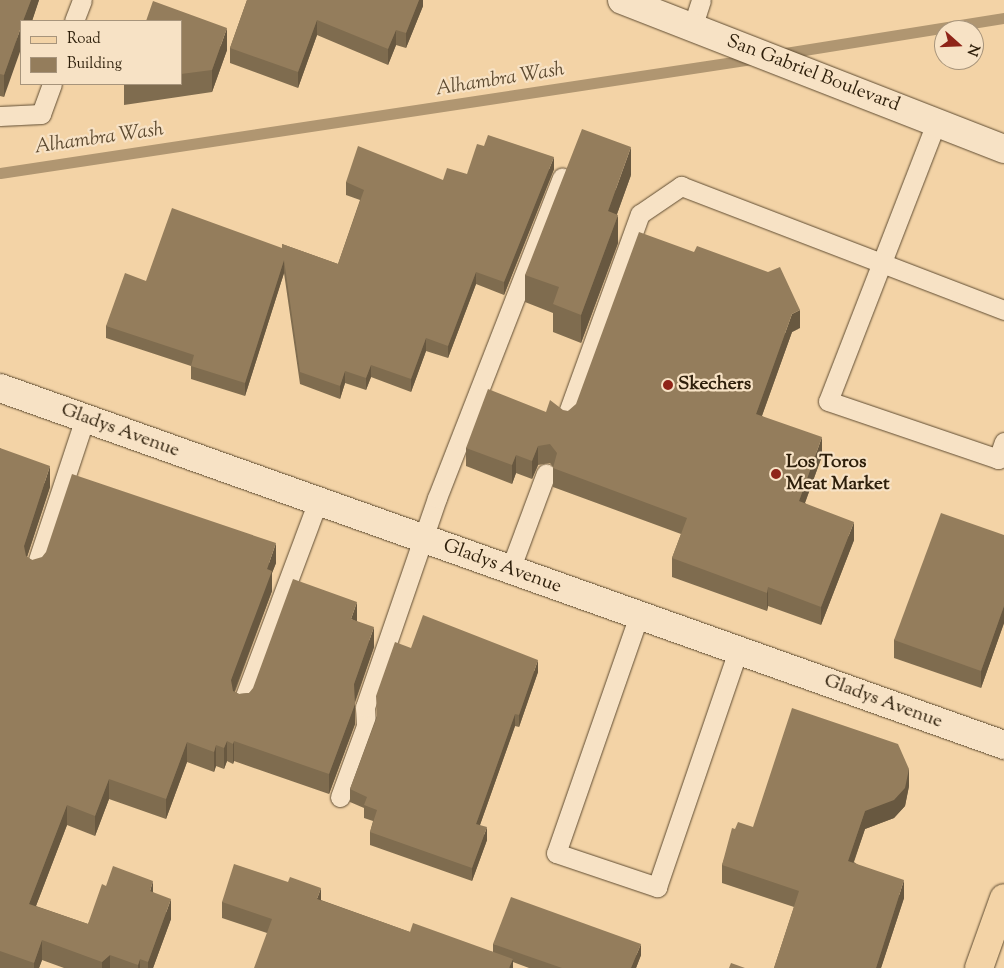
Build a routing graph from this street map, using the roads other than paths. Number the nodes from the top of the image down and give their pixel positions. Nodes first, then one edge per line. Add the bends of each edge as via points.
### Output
1 (82, 0) edge
2 (622, 0) edge
3 (701, 0) edge
4 (74, 20) edge
5 (685, 25) junction
6 (52, 85) edge
7 (0, 116) edge
8 (936, 123) junction
9 (1004, 149) edge
10 (562, 177) edge
11 (880, 264) junction
12 (1004, 310) edge
13 (0, 388) edge
14 (85, 418) junction
15 (566, 418) edge
16 (1002, 454) edge
17 (546, 473) edge
18 (318, 502) junction
19 (424, 539) junction
20 (35, 569) edge
21 (510, 570) junction
22 (639, 615) junction
23 (738, 650) junction
24 (242, 704) edge
25 (1004, 745) edge
26 (340, 797) dead end
27 (1004, 898) edge
28 (979, 968) edge

1 - 4 lane
2 - 5 street, San Gabriel Boulevard
3 - 5 lane
5 - 8 street, San Gabriel Boulevard
6 - 7 lane via 41,114
8 - 9 street, San Gabriel Boulevard
8 - 11 lane
10 - 19 lane
11 - 12 lane
11 - 15 lane via 681,186 640,214
11 - 16 lane via 828,401
13 - 14 street, Gladys Avenue
14 - 18 street, Gladys Avenue
14 - 20 lane
17 - 21 lane
18 - 19 street, Gladys Avenue
18 - 24 lane
19 - 21 street, Gladys Avenue
19 - 26 lane via 365,707 366,726
21 - 22 street, Gladys Avenue
22 - 23 street, Gladys Avenue
22 - 23 lane via 556,853 656,886
23 - 25 street, Gladys Avenue
27 - 28 main road

